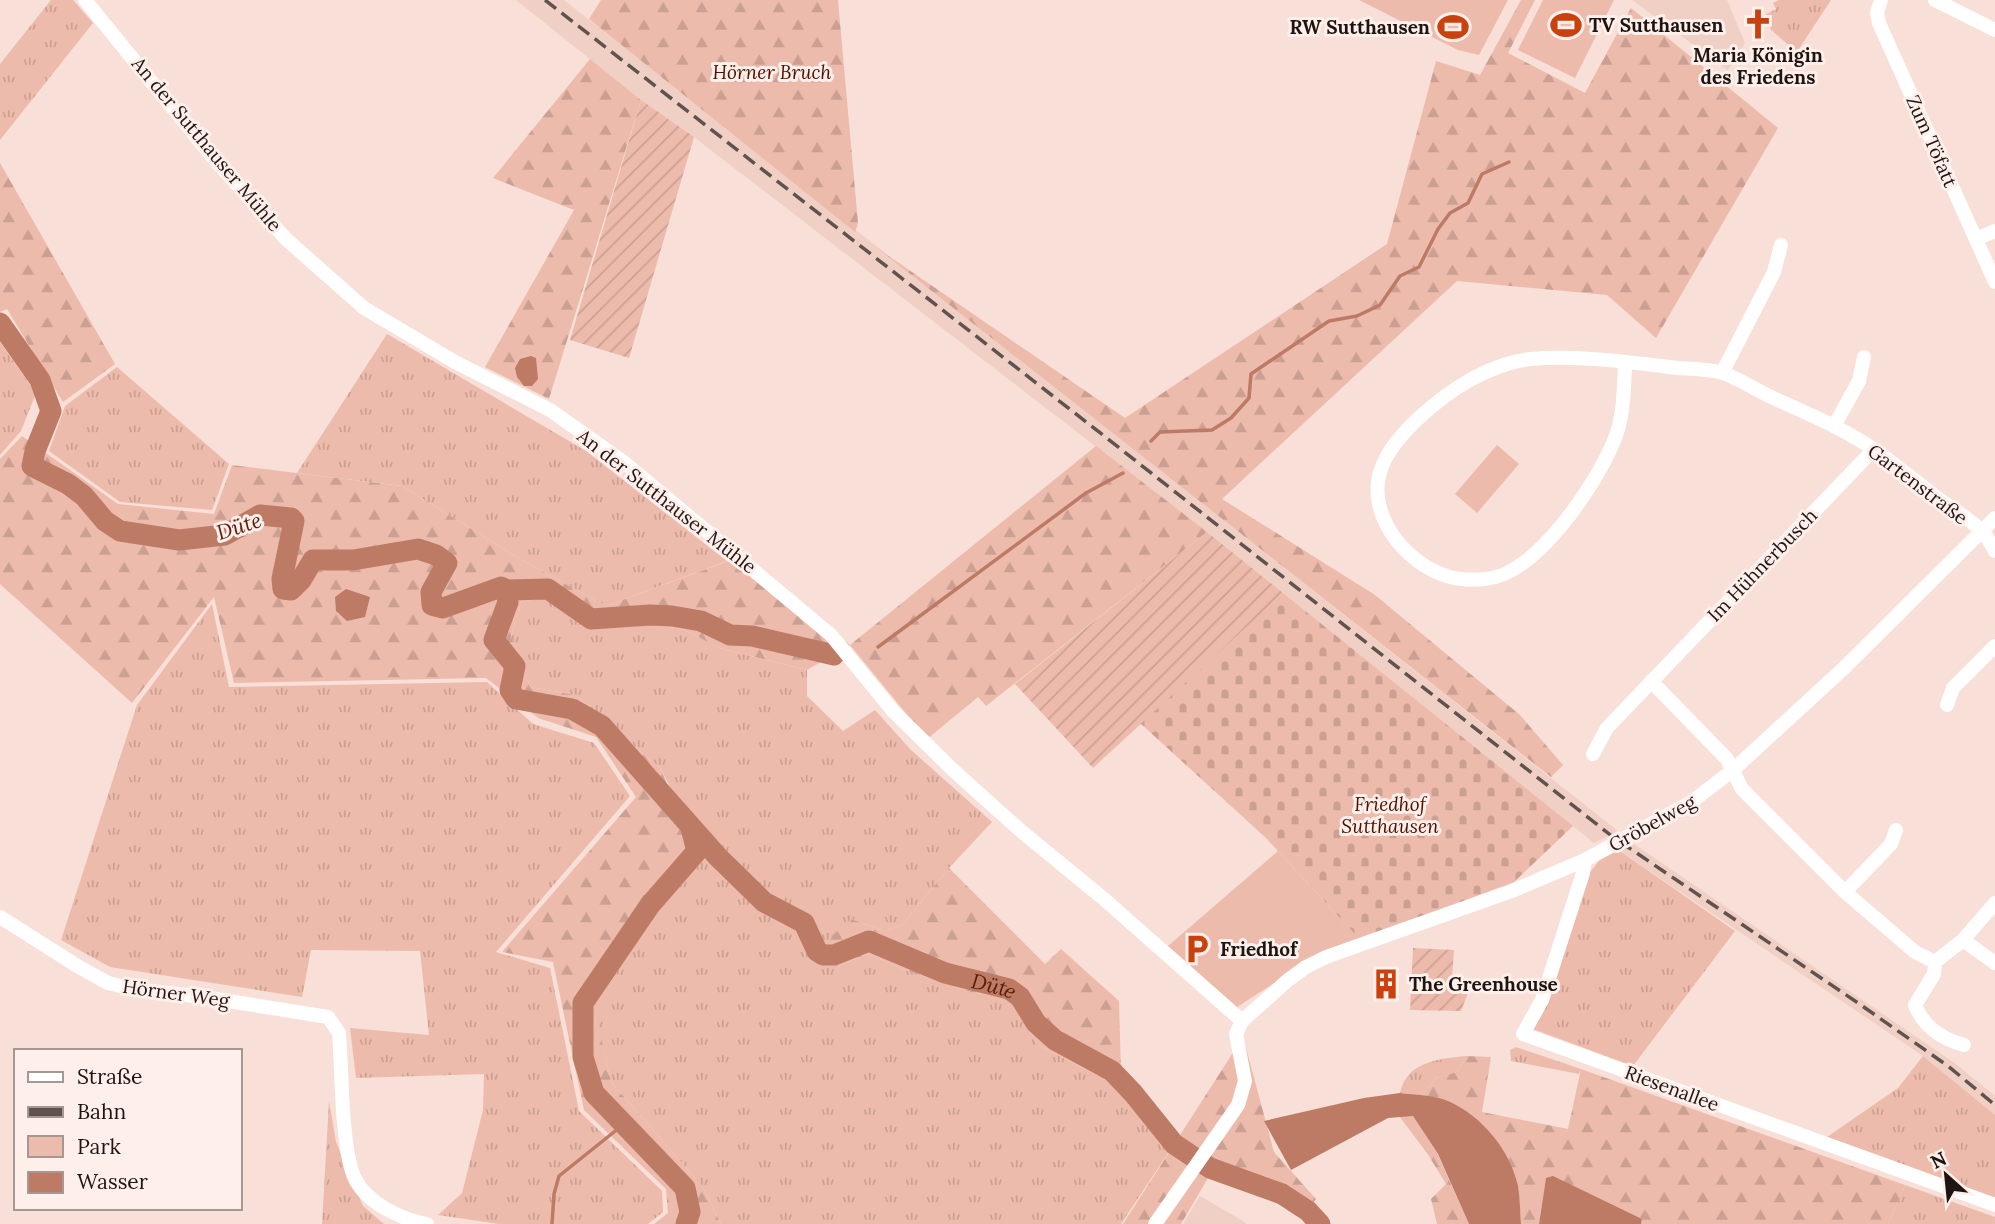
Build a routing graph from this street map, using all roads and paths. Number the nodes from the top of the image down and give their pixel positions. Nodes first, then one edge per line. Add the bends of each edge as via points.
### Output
1 (85, 0) edge
2 (1881, 0) edge
3 (1935, 0) edge
4 (1954, 4) edge
5 (1995, 30) edge
6 (1995, 231) edge
7 (1976, 239) junction
8 (1781, 245) dead end
9 (1995, 282) edge
10 (1864, 357) dead end
11 (1625, 363) junction
12 (1722, 373) junction
13 (1834, 426) junction
14 (1874, 449) junction
15 (1995, 519) edge
16 (1982, 531) junction
17 (1995, 551) edge
18 (1995, 646) edge
19 (1651, 681) junction
20 (1947, 705) dead end
21 (1593, 754) dead end
22 (1732, 770) junction
23 (1896, 830) dead end
24 (1585, 860) junction
25 (1845, 892) junction
26 (1995, 903) edge
27 (0, 917) edge
28 (1963, 940) junction
29 (1935, 962) junction
30 (1995, 963) edge
31 (1242, 1020) junction
32 (1964, 1045) dead end
33 (1995, 1205) edge
34 (427, 1224) edge
35 (1155, 1224) edge

1 - 31 street, An der Sutthauser Mühle via 286,239 363,308 550,410 625,463 831,635 893,711 953,771
2 - 7 street, Zum Töfatt via 1878,23
3 - 4 street
4 - 5 street
6 - 7 street
7 - 9 street, Zum Töfatt
8 - 12 street via 1774,272
10 - 13 street via 1859,381
11 - 11 street, Gartenstraße via 1529,359 1500,366 1444,398 1394,445 1381,466 1380,507 1402,548 1447,576 1470,580 1493,579 1532,556 1569,514 1614,442 1624,397
11 - 12 street, Gartenstraße
12 - 13 street, Gartenstraße
13 - 14 street, Gartenstraße
14 - 16 street, Gartenstraße
14 - 19 street, Im Hühnerbusch
15 - 16 street, Gröbelweg
16 - 17 street, Gartenstraße
16 - 22 street, Gröbelweg via 1844,668
18 - 20 street via 1953,688
19 - 21 street, Im Hühnerbusch via 1607,728
19 - 22 street via 1727,759
22 - 24 street, Gröbelweg via 1690,803
22 - 25 street via 1742,789
23 - 25 street via 1891,844
24 - 31 street, Gröbelweg via 1326,957 1288,979
24 - 33 street, Riesenallee via 1542,1000 1523,1034
25 - 29 street via 1915,952
26 - 28 street
27 - 34 street, Hörner Weg via 108,983 328,1017 339,1033 347,1151 356,1180 376,1202 407,1220
28 - 29 street
28 - 30 street
29 - 32 street via 1934,974 1915,1004 1920,1019 1949,1041
31 - 35 street via 1236,1034 1245,1081 1231,1117

